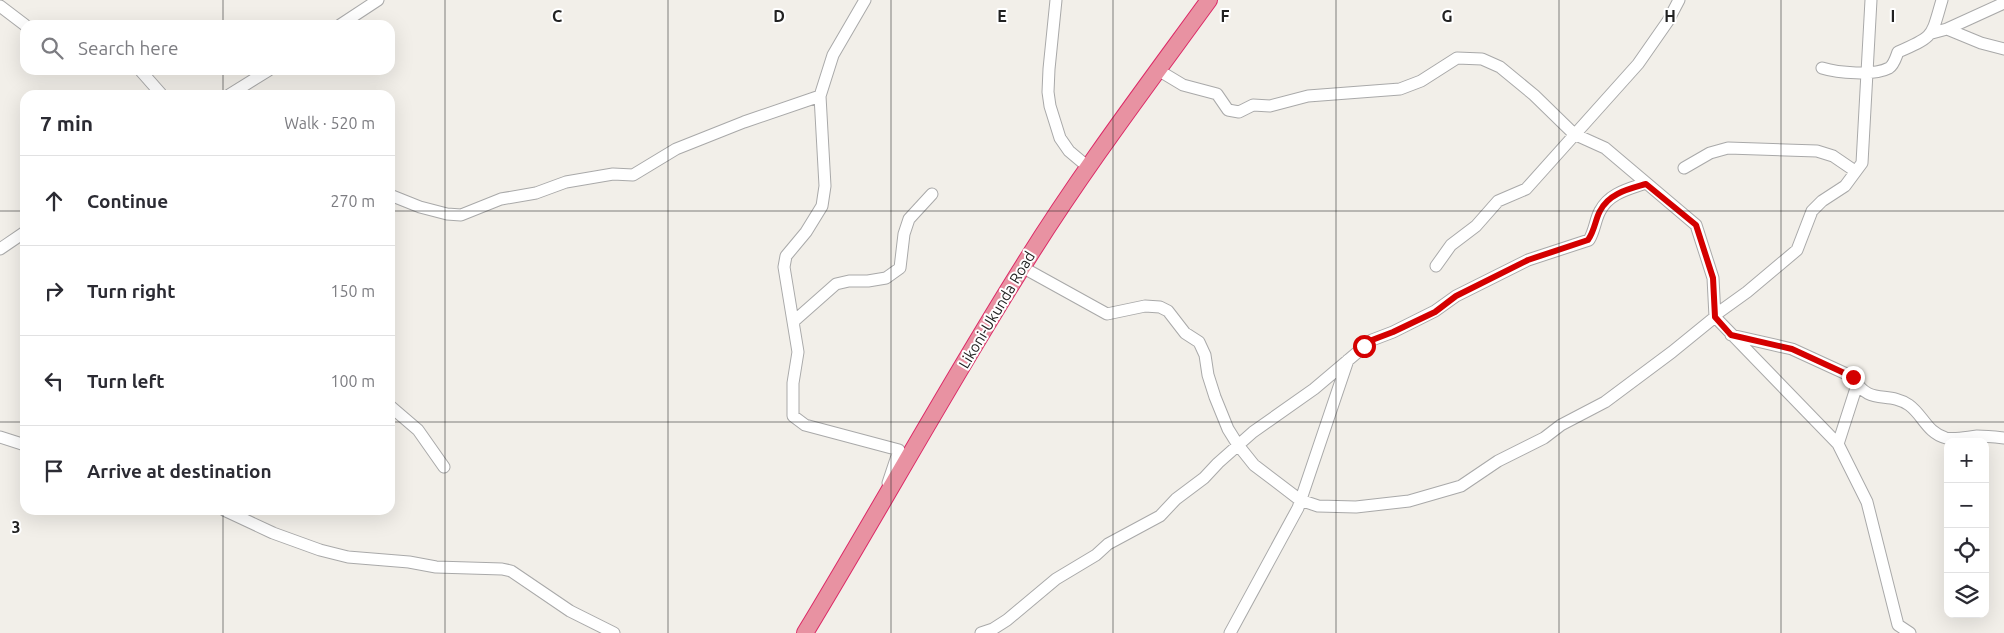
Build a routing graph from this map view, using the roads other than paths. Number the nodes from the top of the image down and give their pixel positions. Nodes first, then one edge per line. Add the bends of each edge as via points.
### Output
1 (378, 0) edge
2 (865, 0) edge
3 (1056, 0) edge
4 (1209, 0) edge
5 (1679, 0) edge
6 (1871, 0) edge
7 (1942, 0) edge
8 (2004, 3) edge
9 (0, 6) edge
10 (348, 20) edge
11 (20, 21) edge
12 (1947, 29) junction
13 (1932, 33) junction
14 (2004, 49) edge
15 (1822, 68) dead end
16 (1158, 70) junction
17 (1868, 73) junction
18 (144, 75) edge
19 (261, 75) edge
20 (158, 90) edge
21 (237, 90) edge
22 (820, 96) junction
23 (1574, 134) junction
24 (1088, 167) junction
25 (1684, 168) dead end
26 (1855, 171) junction
27 (1646, 184) junction
28 (932, 194) dead end
29 (395, 198) edge
30 (20, 235) edge
31 (0, 249) edge
32 (1022, 266) junction
33 (1436, 266) dead end
34 (1715, 316) junction
35 (793, 322) junction
36 (1731, 335) junction
37 (1348, 360) junction
38 (1858, 385) junction
39 (395, 410) edge
40 (0, 438) edge
41 (2004, 438) edge
42 (20, 444) edge
43 (1838, 444) junction
44 (1238, 445) junction
45 (444, 467) dead end
46 (1300, 500) junction
47 (880, 508) junction
48 (235, 515) edge
49 (614, 633) edge
50 (805, 633) edge
51 (981, 633) edge
52 (1230, 633) edge
53 (1910, 633) edge

1 - 10 street
2 - 22 street via 833,55
3 - 24 street via 1049,69 1050,106 1060,138 1069,151
4 - 16 highway, Likoni-Ukunda Road
5 - 23 street via 1638,64
6 - 17 street
7 - 13 street
8 - 12 street
9 - 11 street
12 - 13 street
12 - 14 street
13 - 17 street via 1924,41 1898,52 1889,68
15 - 17 street
16 - 23 street via 1183,85 1217,94 1228,110 1239,112 1253,105 1270,106 1308,96 1400,89 1421,81 1457,58 1482,58 1500,66 1534,94
16 - 24 highway, Likoni-Ukunda Road
17 - 26 street via 1862,163
18 - 20 street
19 - 21 street
22 - 29 street via 676,149 633,175 613,174 566,182 536,193 501,200 461,216 426,209
22 - 35 street via 825,186 822,206 786,256 784,268
23 - 27 street via 1605,148
23 - 33 street via 1526,189 1498,201 1476,226 1451,245
24 - 32 highway, Likoni-Ukunda Road
25 - 26 street via 1710,153 1728,148 1817,151 1833,156
26 - 34 street via 1845,186 1812,211 1797,250
27 - 34 street via 1696,225 1713,278
27 - 37 street via 1617,193 1601,210 1588,240 1528,260 1456,296 1435,312 1372,340
28 - 35 street via 909,219 900,268 886,278 836,284
30 - 31 street
32 - 44 street via 1108,314 1145,306 1168,311 1185,333 1199,342 1206,354 1208,376 1215,397
32 - 47 highway, Likoni-Ukunda Road
34 - 36 street
34 - 46 street via 1605,402 1498,461 1461,486 1387,505 1318,506
35 - 47 street via 798,352 793,383 793,416 805,425 899,450
36 - 38 street via 1792,349 1853,377
36 - 43 street
37 - 44 street
37 - 46 street
38 - 41 street via 1866,394 1902,401 1910,406 1933,433 1947,438
38 - 43 street
39 - 45 street via 418,430
40 - 42 street
43 - 53 street via 1867,502 1898,625
44 - 46 street via 1254,465
44 - 51 street via 1160,516 1108,544 1056,579 1007,620
46 - 52 street
47 - 50 highway, Likoni-Ukunda Road
48 - 49 street via 273,533 348,557 511,571 570,611

